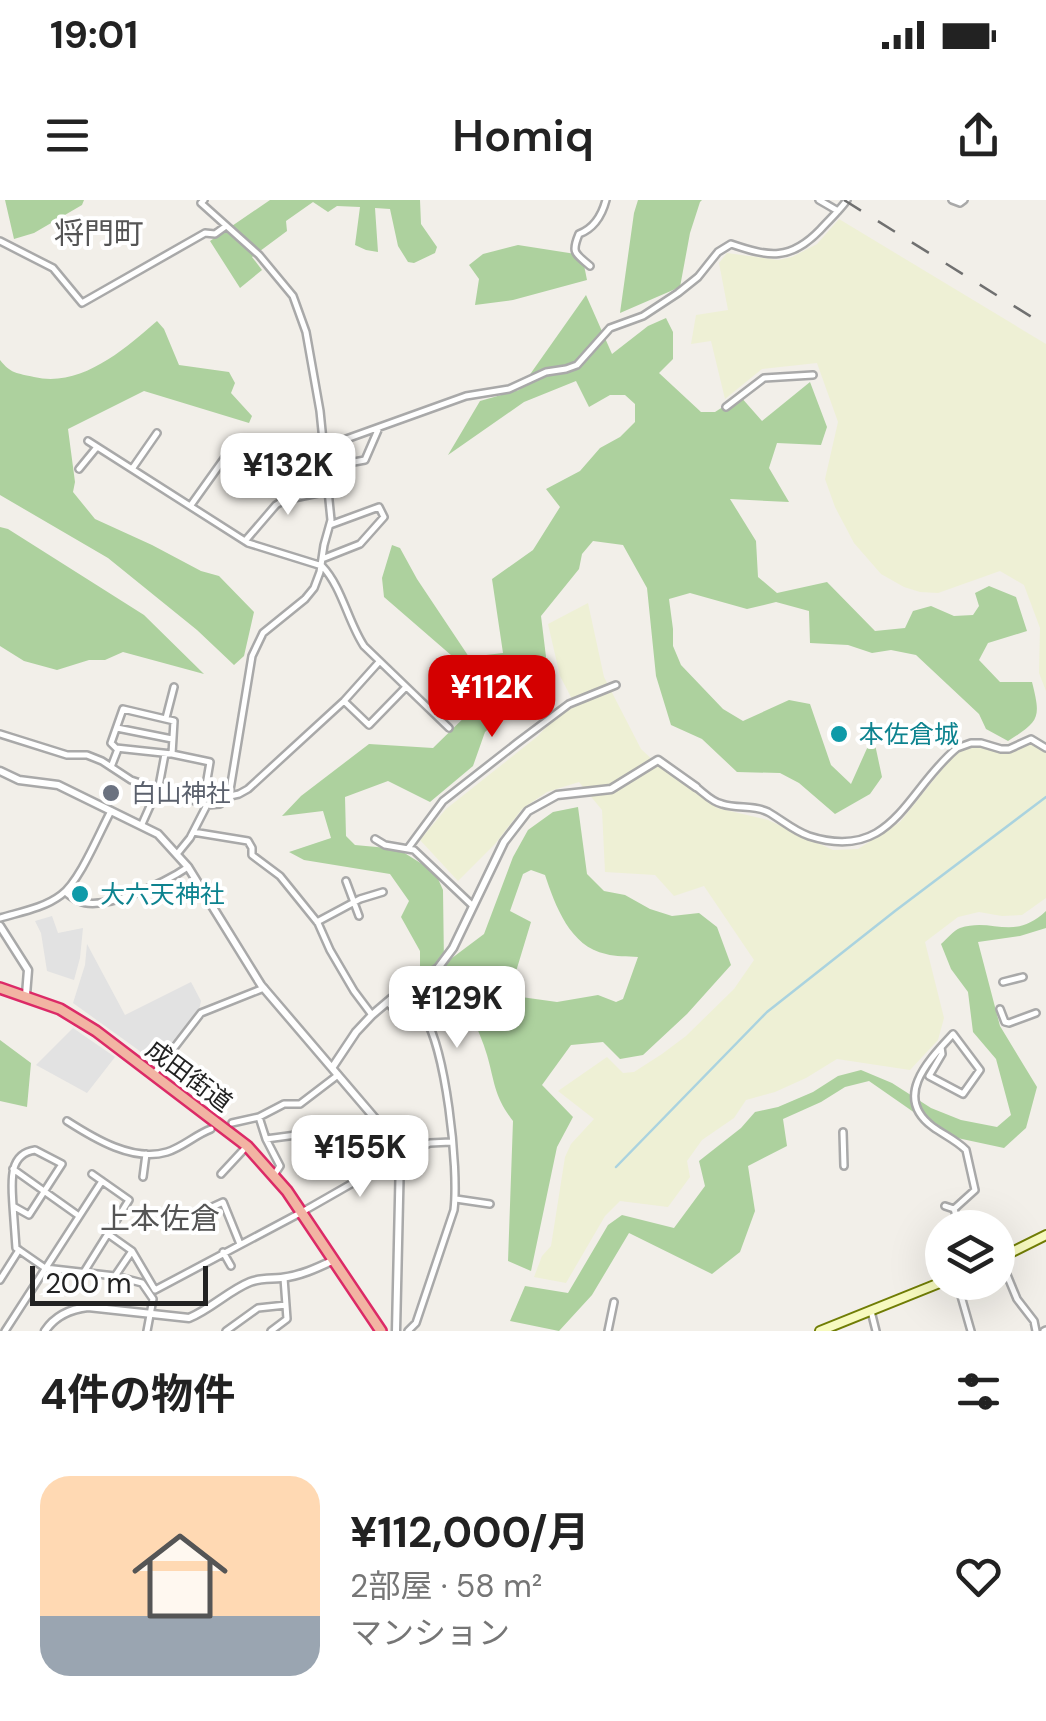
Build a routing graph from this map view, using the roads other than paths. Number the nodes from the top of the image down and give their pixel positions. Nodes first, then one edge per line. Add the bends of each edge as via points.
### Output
1 (204, 200) edge
2 (606, 200) edge
3 (819, 200) edge
4 (847, 200) edge
5 (952, 200) edge
6 (964, 200) edge
7 (839, 212) junction
8 (226, 226) junction
9 (0, 241) edge
10 (590, 266) dead end
11 (814, 375) dead end
12 (726, 407) dead end
13 (379, 428) junction
14 (157, 432) dead end
15 (88, 441) dead end
16 (243, 443) dead end
17 (97, 447) junction
18 (324, 447) junction
19 (326, 466) junction
20 (132, 469) junction
21 (79, 470) dead end
22 (329, 490) junction
23 (191, 506) junction
24 (330, 525) junction
25 (245, 541) junction
26 (322, 563) junction
27 (379, 662) junction
28 (616, 685) dead end
29 (174, 687) dead end
30 (405, 688) junction
31 (344, 701) junction
32 (166, 719) junction
33 (116, 728) junction
34 (448, 728) dead end
35 (0, 734) edge
36 (172, 738) junction
37 (1046, 748) edge
38 (118, 749) junction
39 (168, 754) junction
40 (111, 766) junction
41 (0, 772) edge
42 (696, 787) joint
43 (157, 790) junction
44 (229, 796) junction
45 (205, 804) junction
46 (110, 811) junction
47 (142, 824) junction
48 (194, 832) junction
49 (376, 840) dead end
50 (408, 847) junction
51 (176, 854) junction
52 (188, 868) junction
53 (346, 881) dead end
54 (65, 892) junction
55 (384, 892) dead end
56 (354, 902) junction
57 (474, 906) junction
58 (359, 916) dead end
59 (0, 918) edge
60 (317, 922) junction
61 (0, 926) edge
62 (1023, 977) dead end
63 (1003, 982) dead end
64 (0, 988) edge
65 (264, 988) junction
66 (26, 995) junction
67 (387, 1002) junction
68 (1000, 1009) dead end
69 (1036, 1013) dead end
70 (372, 1014) junction
71 (940, 1048) junction
72 (332, 1068) junction
73 (154, 1074) junction
74 (338, 1075) junction
75 (259, 1117) junction
76 (67, 1122) dead end
77 (232, 1123) dead end
78 (211, 1129) dead end
79 (843, 1132) dead end
80 (266, 1139) junction
81 (452, 1142) junction
82 (247, 1146) junction
83 (146, 1154) junction
84 (400, 1156) junction
85 (844, 1166) dead end
86 (13, 1170) junction
87 (92, 1174) dead end
88 (221, 1174) dead end
89 (274, 1175) junction
90 (143, 1177) dead end
91 (366, 1177) junction
92 (102, 1181) junction
93 (44, 1193) junction
94 (456, 1199) junction
95 (490, 1204) dead end
96 (13, 1206) junction
97 (945, 1206) dead end
98 (954, 1209) joint
99 (302, 1212) junction
100 (79, 1216) junction
101 (176, 1224) dead end
102 (108, 1234) junction
103 (1046, 1236) edge
104 (240, 1244) junction
105 (19, 1250) junction
106 (132, 1250) junction
107 (1015, 1250) edge
108 (224, 1252) junction
109 (334, 1260) junction
110 (231, 1266) dead end
111 (45, 1268) junction
112 (84, 1272) junction
113 (115, 1276) junction
114 (284, 1278) junction
115 (0, 1280) edge
116 (925, 1289) edge
117 (1015, 1295) edge
118 (963, 1300) edge
119 (614, 1302) dead end
120 (286, 1305) junction
121 (871, 1311) junction
122 (150, 1315) junction
123 (5, 1331) edge
124 (45, 1331) edge
125 (146, 1331) edge
126 (226, 1331) edge
127 (271, 1331) edge
128 (381, 1331) edge
129 (396, 1331) edge
130 (408, 1331) edge
131 (608, 1331) edge
132 (820, 1331) edge
133 (876, 1331) edge
134 (972, 1331) edge
135 (1036, 1331) edge

1 - 8 street
2 - 10 street via 574,248
3 - 7 street
4 - 7 street
5 - 6 street
7 - 13 street via 788,253 728,245 678,294 610,328 577,366
8 - 9 street via 82,303 52,268
8 - 18 street via 276,273 298,306
11 - 12 street via 764,378
13 - 18 street
13 - 19 street via 365,460
14 - 20 street
15 - 17 street
16 - 23 street via 231,449
17 - 20 street
17 - 21 street
18 - 19 street
19 - 22 street
20 - 23 street
22 - 24 street
22 - 25 street via 284,500
23 - 25 street
24 - 26 street
24 - 26 street via 376,507 384,517 360,544
25 - 26 street
26 - 27 street via 354,632
26 - 44 street via 314,588 257,643
27 - 30 street
27 - 31 street
28 - 50 street via 569,704 516,742 443,800
29 - 32 street
30 - 31 street via 369,725
30 - 34 street
31 - 44 street via 248,789
32 - 33 street via 122,708
32 - 36 street via 174,721
33 - 36 street
33 - 38 street via 111,742
35 - 40 street
36 - 39 street
37 - 42 street via 1031,739 1009,749 981,743 957,748 893,822 850,842 807,836 764,810 722,804
38 - 39 street
38 - 40 street
39 - 43 street
39 - 45 street via 210,762
40 - 43 street
41 - 46 street via 58,785
42 - 57 street via 658,760 611,789 542,802 510,833
43 - 45 street
43 - 47 street
44 - 45 street
45 - 48 street
46 - 47 street
46 - 54 street
47 - 51 street
48 - 51 street
48 - 60 street via 248,841 252,855 280,876
49 - 50 street
50 - 57 street
51 - 52 street
52 - 54 street via 144,892 100,902 80,902
52 - 65 street
53 - 56 street
54 - 59 street
55 - 56 street
56 - 58 street
56 - 60 street
57 - 67 street via 438,968
60 - 70 street
61 - 66 street via 28,970
62 - 63 street
64 - 66 highway, 成田街道
65 - 72 street
65 - 73 street via 201,1013
66 - 73 highway, 成田街道 via 68,1013
67 - 70 street
67 - 81 street via 426,1016 440,1053
68 - 69 street via 1009,1023
70 - 72 street
71 - 71 street via 953,1034 980,1070 963,1094 928,1076
71 - 98 street via 920,1074 915,1100 930,1126 966,1150 976,1190
72 - 74 street
73 - 82 highway, 成田街道
74 - 75 street via 300,1104
74 - 84 street
75 - 77 street
75 - 80 street
76 - 83 street via 108,1145
78 - 83 street via 163,1153
79 - 85 street
80 - 89 street via 280,1166
80 - 91 street via 332,1122
81 - 84 street
81 - 94 street
82 - 88 street
82 - 89 highway, 成田街道
83 - 90 street
84 - 91 street
84 - 129 street
86 - 93 street
86 - 93 street via 27,1151 62,1164
86 - 96 street
87 - 92 street
89 - 99 highway, 成田街道
91 - 99 street
92 - 100 street
92 - 102 street via 129,1200
93 - 96 street via 29,1215
93 - 100 street
94 - 95 street
94 - 130 street
96 - 105 street
97 - 98 street
99 - 104 street
99 - 109 highway, 成田街道
100 - 111 street
101 - 104 street via 223,1202
102 - 106 street
102 - 112 street
103 - 107 main road
104 - 108 street
105 - 111 street
105 - 115 street
106 - 108 street via 155,1290
106 - 113 street
108 - 110 street
109 - 114 street
109 - 128 highway, 成田街道
111 - 112 street
111 - 123 street
112 - 113 street
113 - 122 street via 142,1282 153,1300
114 - 120 street
114 - 122 street via 244,1284 189,1318
116 - 121 main road
117 - 135 street
118 - 134 street
119 - 131 street
120 - 126 street via 258,1308
120 - 127 street via 286,1319
121 - 132 main road
121 - 133 street
122 - 124 street via 81,1308
122 - 125 street

